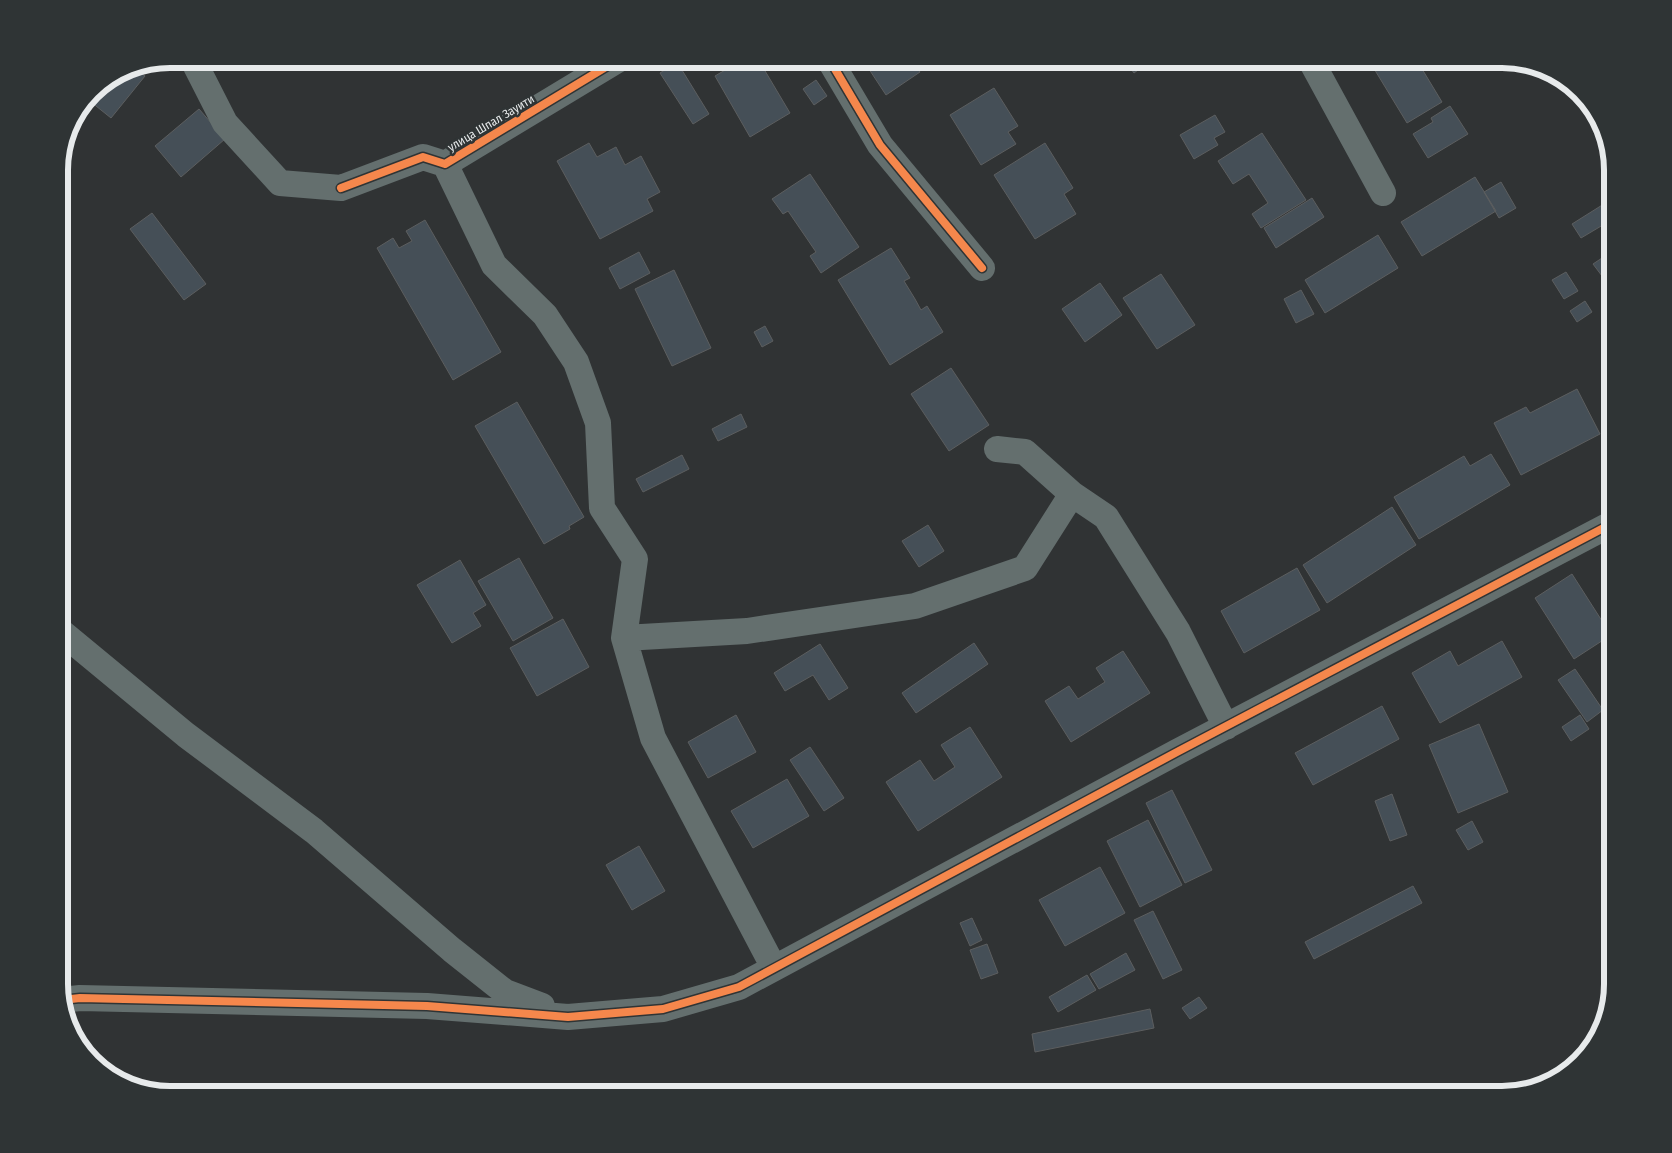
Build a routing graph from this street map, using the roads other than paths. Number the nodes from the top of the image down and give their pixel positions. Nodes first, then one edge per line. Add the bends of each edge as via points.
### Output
1 (197, 68) edge
2 (602, 68) edge
3 (834, 68) edge
4 (1315, 68) edge
5 (445, 164) junction
6 (1383, 193) dead end
7 (982, 268) dead end
8 (997, 449) dead end
9 (1072, 494) junction
10 (1604, 528) edge
11 (68, 637) edge
12 (624, 638) junction
13 (1226, 727) junction
14 (774, 968) junction
15 (69, 999) edge
16 (568, 1017) junction

1 - 5 street, улица Шпал Зауити via 225,123 280,183 341,188 423,156
2 - 5 street, улица Шпал Зауити
3 - 7 street via 880,145
4 - 6 street
5 - 12 street via 494,265 545,315 576,362 598,422 602,508 635,559
8 - 9 street via 1025,452
9 - 12 street via 1025,568 915,606 747,631
9 - 13 street via 1106,517 1178,632
10 - 13 street
11 - 16 street via 186,735 314,831 505,992
12 - 14 street via 653,738
13 - 14 street
14 - 16 street via 739,987 663,1009
15 - 16 street via 426,1006

